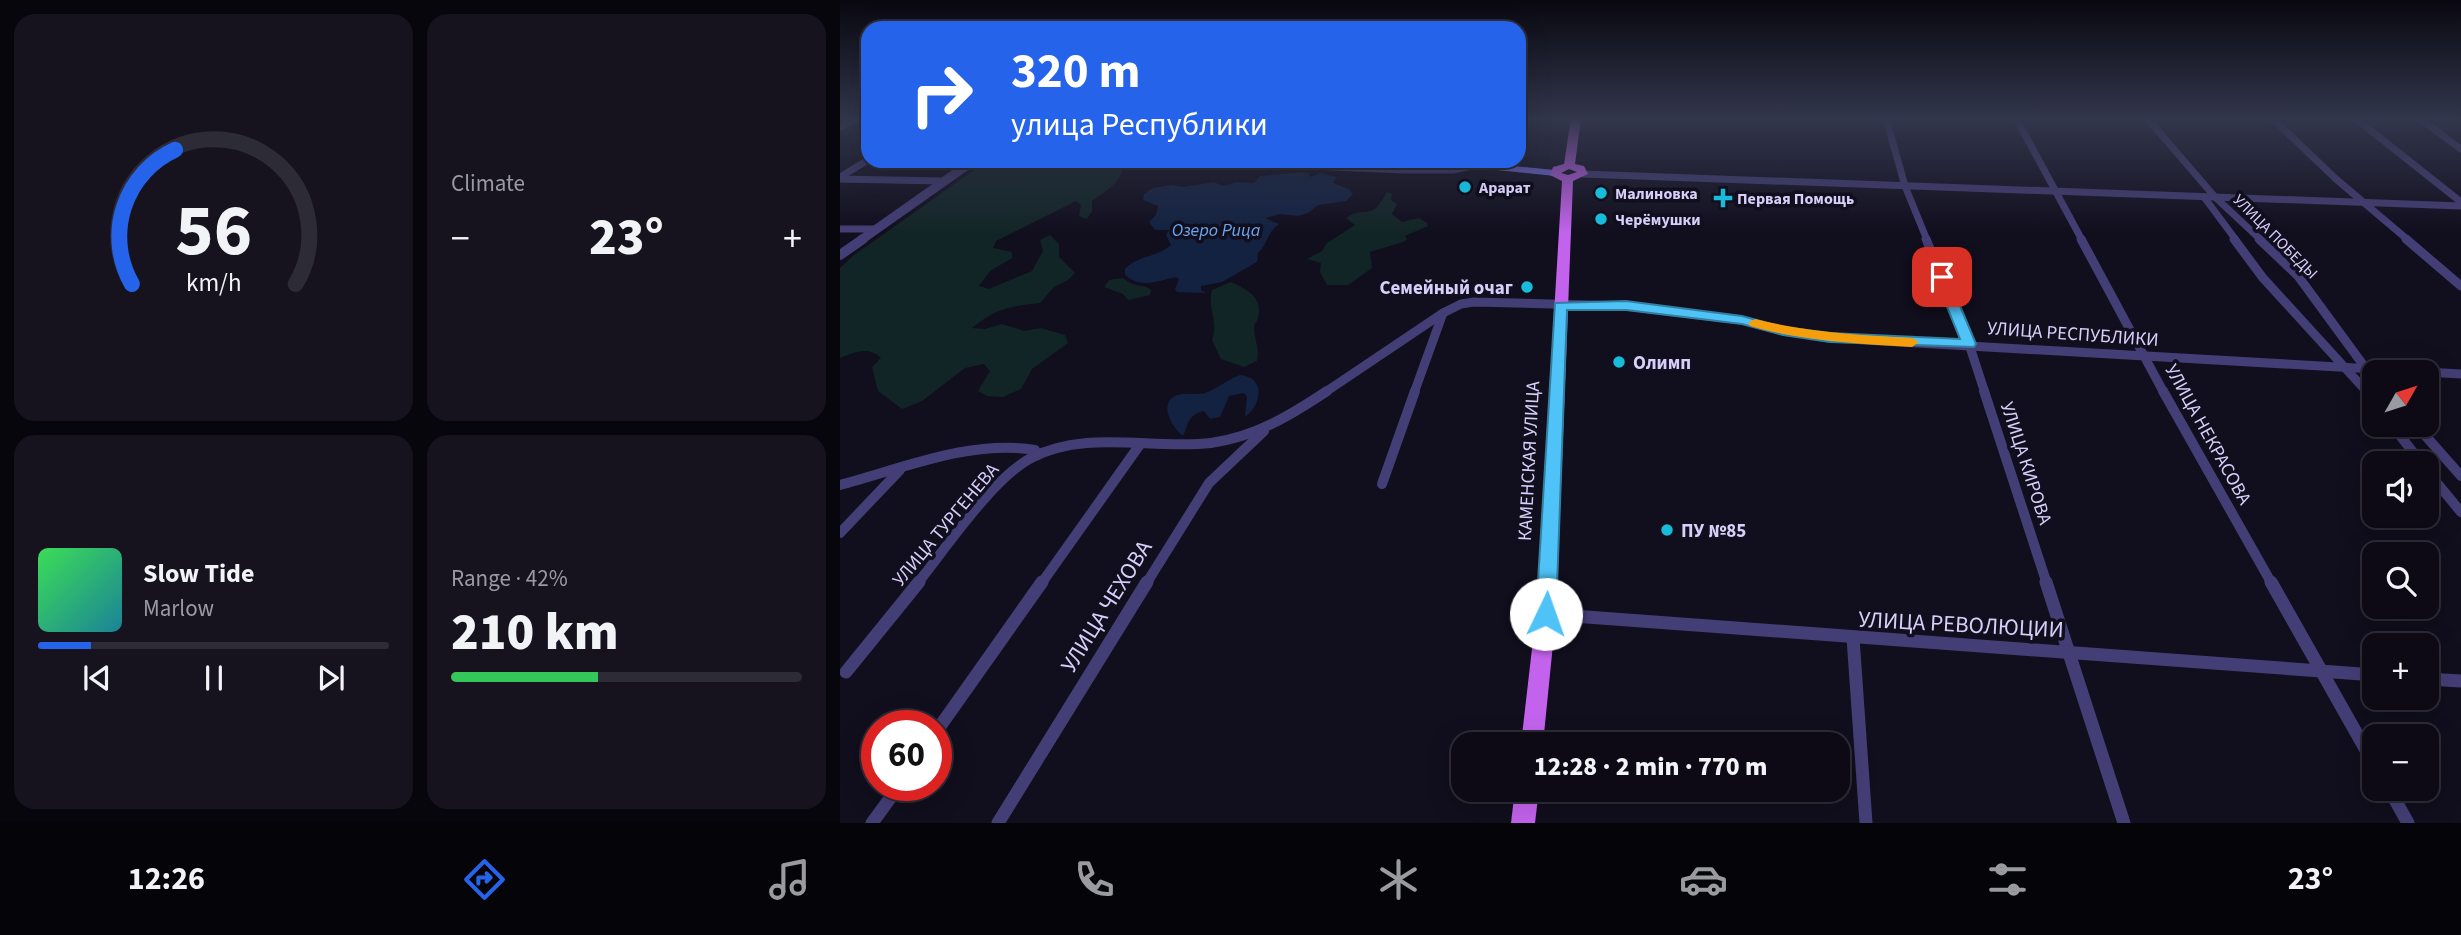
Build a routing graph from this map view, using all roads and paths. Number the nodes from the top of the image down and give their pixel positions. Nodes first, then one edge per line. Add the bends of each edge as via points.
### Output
1 (1570, 156) edge
2 (1897, 156) edge
3 (2036, 156) edge
4 (2180, 156) edge
5 (2312, 156) edge
6 (2402, 156) edge
7 (861, 164) edge
8 (962, 168) edge
9 (1357, 168) edge
10 (1462, 168) edge
11 (1510, 168) edge
12 (1568, 173) junction
13 (840, 178) edge
14 (943, 181) junction
15 (1905, 186) junction
16 (2054, 191) junction
17 (2204, 197) junction
18 (2215, 197) junction
19 (2367, 203) junction
20 (2461, 204) edge
21 (840, 229) edge
22 (876, 229) junction
23 (840, 255) edge
24 (2461, 285) edge
25 (1560, 306) junction
26 (1443, 313) junction
27 (1969, 344) junction
28 (2143, 355) junction
29 (2362, 367) edge
30 (2343, 369) junction
31 (2362, 370) edge
32 (2440, 373) edge
33 (2461, 374) edge
34 (2362, 385) edge
35 (1269, 426) junction
36 (2427, 438) edge
37 (1141, 443) junction
38 (1037, 455) junction
39 (901, 470) junction
40 (2461, 476) edge
41 (1382, 484) dead end
42 (840, 485) edge
43 (2439, 485) edge
44 (2461, 512) edge
45 (840, 533) edge
46 (1546, 614) junction
47 (1853, 638) junction
48 (2071, 651) junction
49 (846, 672) dead end
50 (2320, 672) junction
51 (2362, 675) edge
52 (2439, 680) edge
53 (2461, 681) edge
54 (952, 710) edge
55 (1533, 732) edge
56 (2362, 744) edge
57 (888, 801) edge
58 (2396, 801) edge
59 (1525, 802) edge
60 (872, 823) edge
61 (998, 823) edge
62 (1523, 823) edge
63 (1866, 823) edge
64 (2124, 823) edge
65 (2408, 823) edge

1 - 12 main road, КАМЕНСКАЯ УЛИЦА
2 - 15 street, УЛИЦА КИРОВА
3 - 16 street, УЛИЦА НЕКРАСОВА
4 - 18 street, УЛИЦА ПОБЕДЫ
5 - 19 street
6 - 20 street
7 - 13 street
8 - 14 street
9 - 10 street
11 - 12 main road
12 - 15 street
12 - 25 main road, КАМЕНСКАЯ УЛИЦА
13 - 14 street
14 - 22 street
15 - 16 street
15 - 27 street, УЛИЦА КИРОВА
16 - 17 street
16 - 28 street, УЛИЦА НЕКРАСОВА
17 - 18 street
17 - 30 street via 2263,278
18 - 19 street
18 - 29 street, УЛИЦА ПОБЕДЫ via 2298,276
19 - 20 street
19 - 24 street
21 - 22 street
22 - 23 street
25 - 26 street, УЛИЦА РЕСПУБЛИКИ via 1475,302
25 - 27 street, УЛИЦА РЕСПУБЛИКИ via 1626,306 1742,320 1830,338
25 - 46 main road, КАМЕНСКАЯ УЛИЦА
26 - 35 street, УЛИЦА РЕСПУБЛИКИ
26 - 41 street
27 - 28 street, УЛИЦА РЕСПУБЛИКИ
27 - 48 street, УЛИЦА КИРОВА
28 - 30 street, УЛИЦА РЕСПУБЛИКИ
28 - 50 street, УЛИЦА НЕКРАСОВА
30 - 31 street, УЛИЦА РЕСПУБЛИКИ
30 - 34 street
32 - 33 street, УЛИЦА РЕСПУБЛИКИ
35 - 37 street, УЛИЦА ТУРГЕНЕВА via 1214,443
35 - 61 street, УЛИЦА ЧЕХОВА via 1209,483
36 - 40 street
37 - 38 street, УЛИЦА ТУРГЕНЕВА via 1091,441
37 - 54 street
38 - 39 street via 1026,447 996,448
38 - 49 street, УЛИЦА ТУРГЕНЕВА via 1005,476
39 - 42 street
39 - 45 street
43 - 44 street
46 - 47 street, УЛИЦА РЕВОЛЮЦИИ
46 - 55 main road, КАМЕНСКАЯ УЛИЦА
47 - 48 street, УЛИЦА РЕВОЛЮЦИИ
47 - 63 street
48 - 50 street, УЛИЦА РЕВОЛЮЦИИ
48 - 64 street, УЛИЦА КИРОВА
50 - 51 street, УЛИЦА РЕВОЛЮЦИИ
50 - 56 street, УЛИЦА НЕКРАСОВА
52 - 53 street
57 - 60 street
58 - 65 street
59 - 62 main road

